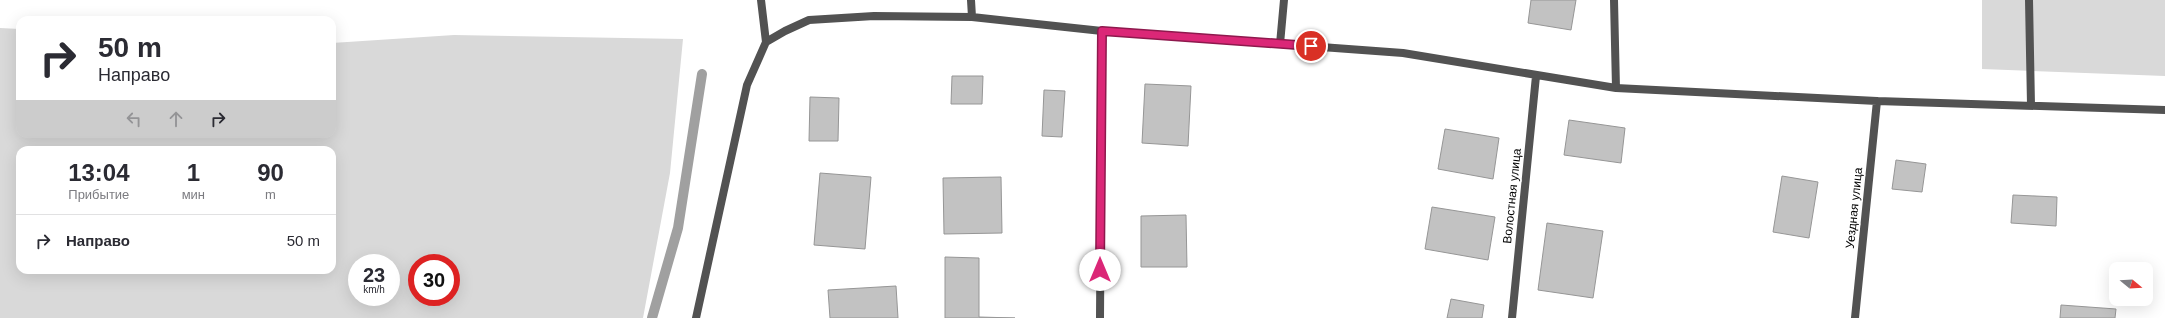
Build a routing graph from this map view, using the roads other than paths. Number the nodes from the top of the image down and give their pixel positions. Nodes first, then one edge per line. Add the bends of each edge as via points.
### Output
1 (761, 0) edge
2 (971, 0) edge
3 (1284, 0) edge
4 (1614, 0) edge
5 (2029, 0) edge
6 (972, 17) junction
7 (1102, 31) junction
8 (766, 42) junction
9 (1280, 44) junction
10 (1536, 76) junction
11 (1616, 88) junction
12 (1876, 101) junction
13 (2030, 105) junction
14 (2165, 110) edge
15 (696, 318) edge
16 (1100, 318) edge
17 (1512, 318) edge
18 (1855, 318) edge

1 - 8 street
2 - 6 street
3 - 9 street
4 - 11 street
5 - 13 street
6 - 7 street
6 - 8 street via 874,16 809,20 785,30
7 - 9 street
7 - 16 street
8 - 15 street via 747,85
9 - 10 street via 1403,53
10 - 11 street
10 - 17 street, Волостная улица
11 - 12 street
12 - 13 street
12 - 18 street, Уездная улица
13 - 14 street

